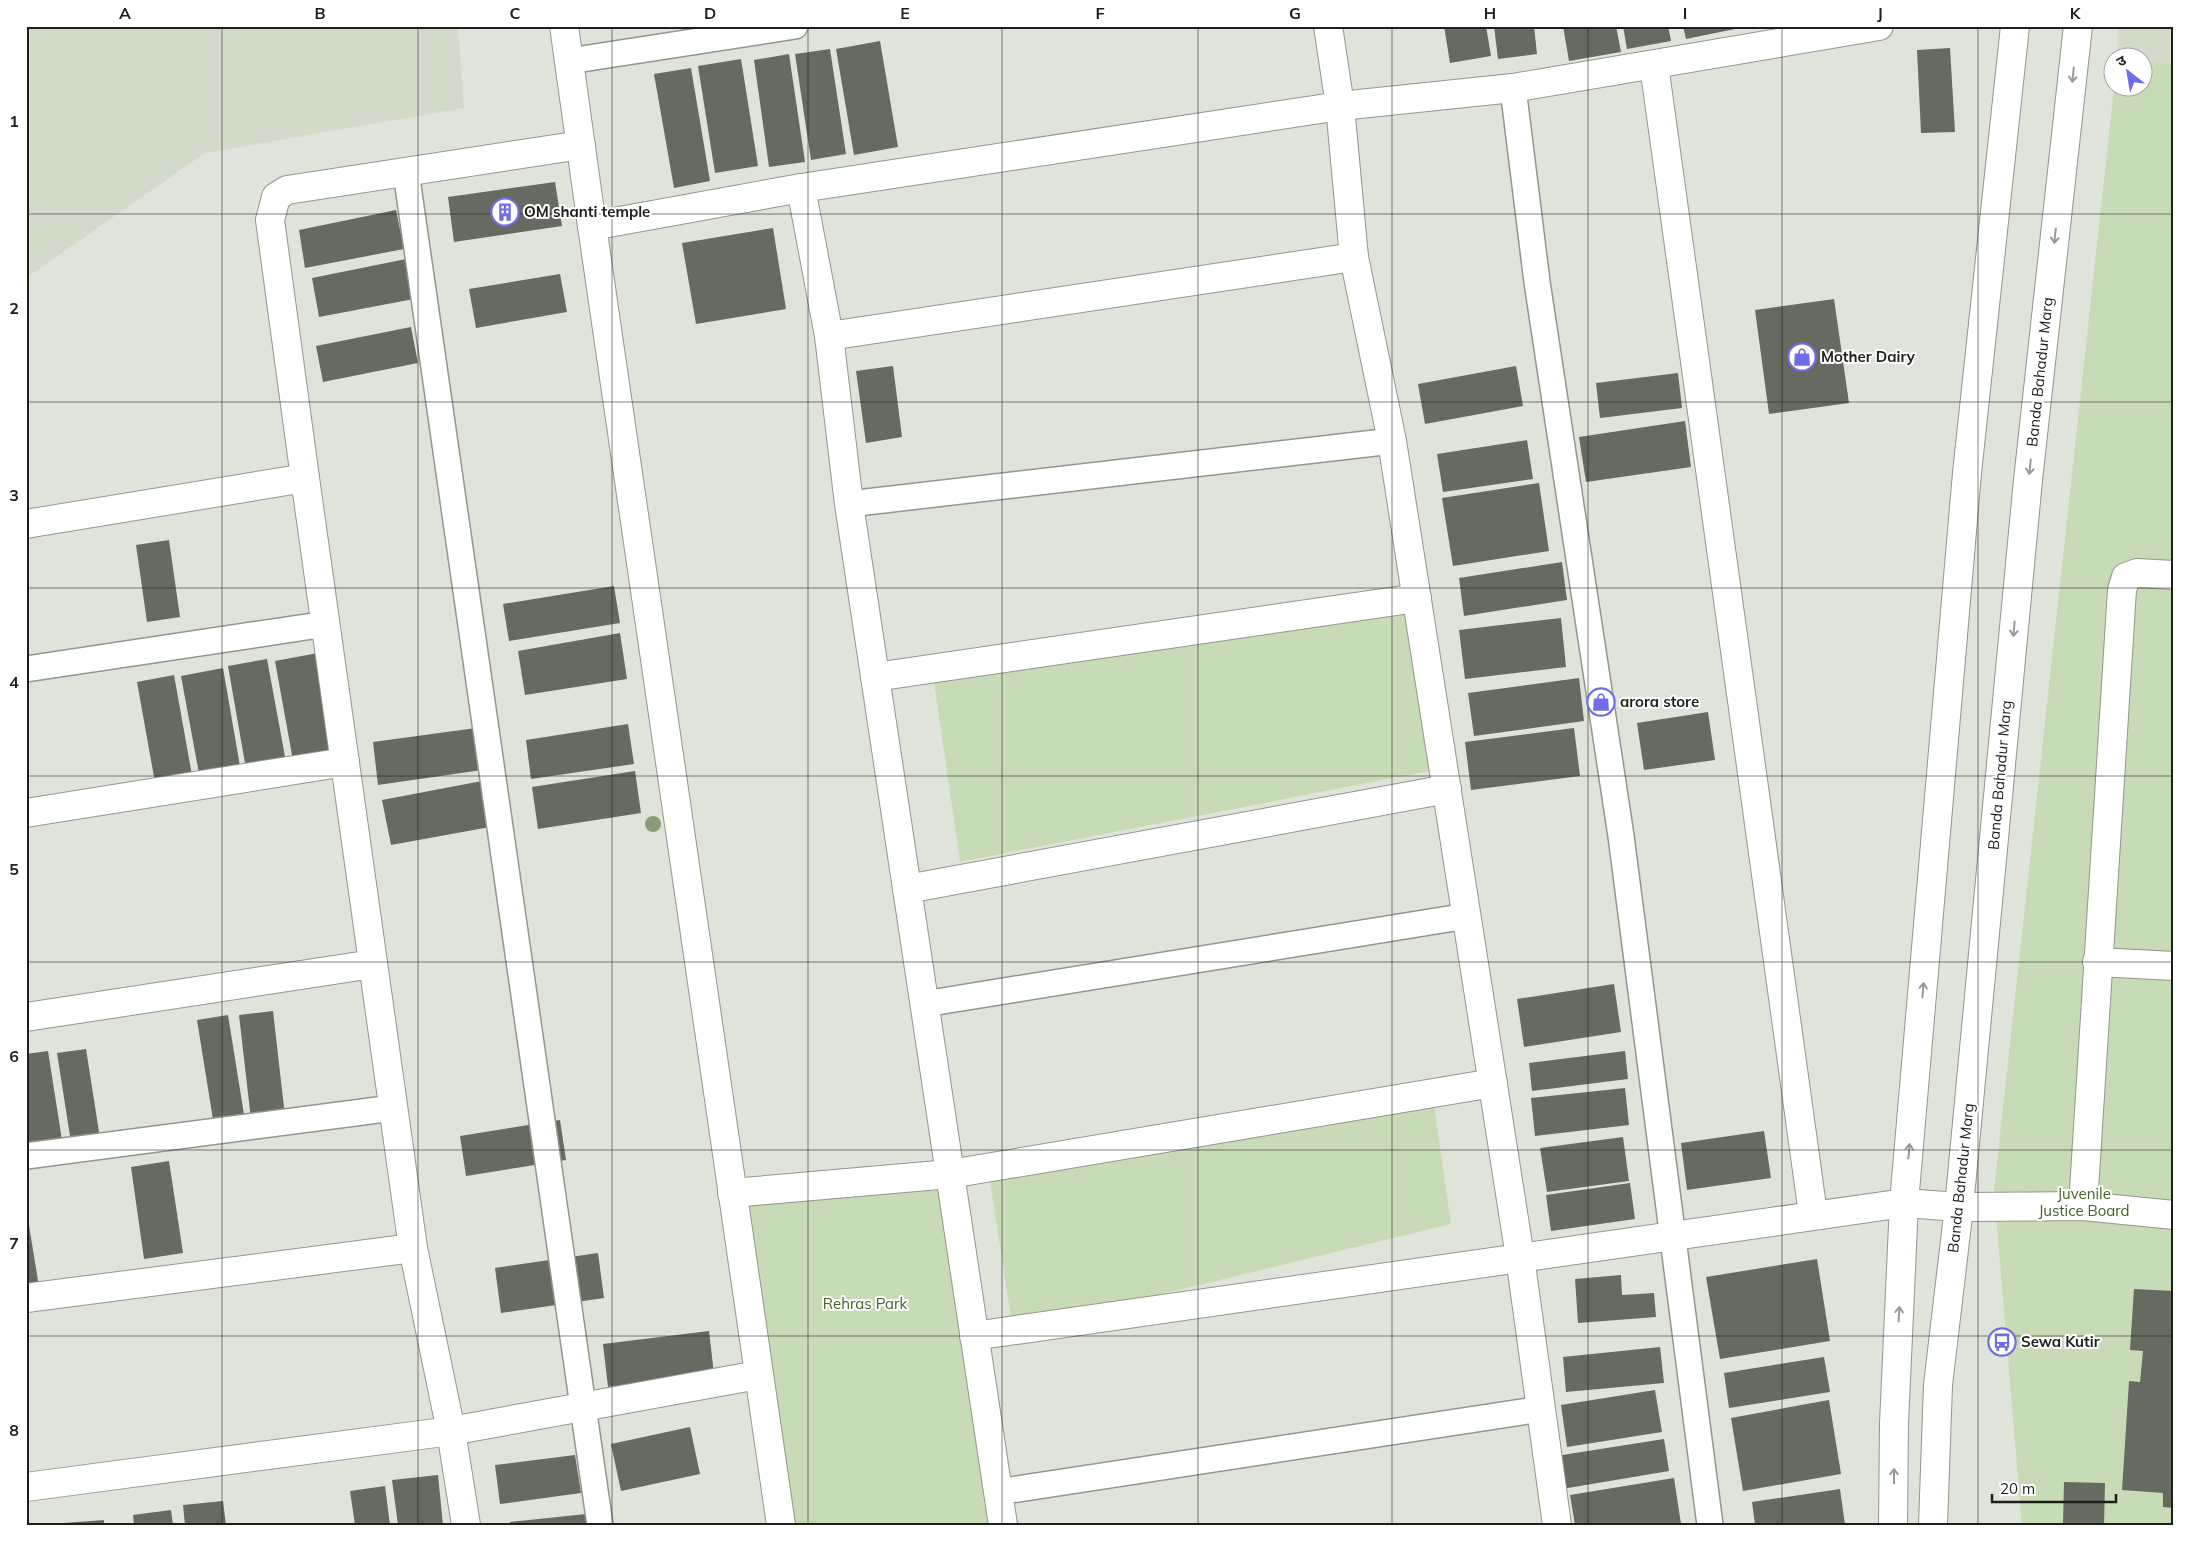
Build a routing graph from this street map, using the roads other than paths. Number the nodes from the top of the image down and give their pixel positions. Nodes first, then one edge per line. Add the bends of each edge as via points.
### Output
1 (564, 26) edge
2 (794, 26) edge
3 (1328, 26) edge
4 (1879, 26) edge
5 (2015, 26) edge
6 (2078, 26) edge
7 (569, 61) junction
8 (1654, 65) junction
9 (1513, 88) junction
10 (1340, 106) junction
11 (581, 145) junction
12 (406, 172) junction
13 (801, 188) junction
14 (592, 226) junction
15 (1354, 257) junction
16 (829, 336) junction
17 (1392, 441) junction
18 (305, 478) junction
19 (849, 504) junction
20 (26, 524) edge
21 (2174, 575) edge
22 (1417, 598) junction
23 (326, 624) junction
24 (26, 668) edge
25 (875, 677) junction
26 (345, 762) junction
27 (1447, 789) junction
28 (26, 813) edge
29 (907, 889) junction
30 (1467, 916) junction
31 (2097, 962) junction
32 (373, 964) junction
33 (2174, 966) edge
34 (924, 1004) junction
35 (26, 1017) edge
36 (1493, 1084) junction
37 (393, 1108) junction
38 (26, 1156) edge
39 (950, 1174) junction
40 (732, 1193) junction
41 (1904, 1203) junction
42 (2083, 1206) junction
43 (1959, 1207) junction
44 (1813, 1214) junction
45 (2174, 1215) edge
46 (1672, 1234) junction
47 (412, 1248) junction
48 (1520, 1256) junction
49 (26, 1298) edge
50 (974, 1336) junction
51 (758, 1375) junction
52 (583, 1408) junction
53 (1541, 1409) junction
54 (451, 1431) junction
55 (26, 1486) edge
56 (998, 1492) junction
57 (466, 1525) edge
58 (600, 1525) edge
59 (781, 1525) edge
60 (1003, 1525) edge
61 (1557, 1525) edge
62 (1710, 1525) edge
63 (1894, 1525) edge
64 (1934, 1525) edge

1 - 7 street
2 - 7 lane
3 - 10 street
4 - 8 street
41 -> 5 street via 1967,473
6 -> 43 street, Banda Bahadur Marg via 2028,490
7 - 11 street
8 - 9 street
8 - 44 street
9 - 10 street
9 - 46 lane via 1537,282 1621,836
10 - 13 street
10 - 15 street
11 - 12 street
11 - 14 street
12 - 18 street via 287,190 276,197 272,207 270,220
12 - 52 lane
13 - 14 street
13 - 16 street
14 - 40 street
15 - 16 street
15 - 17 street
16 - 19 street
17 - 19 lane
17 - 22 street
18 - 20 street
18 - 23 street
19 - 25 street
21 - 31 street via 2137,573 2126,578 2122,590
22 - 25 street
22 - 27 street
23 - 24 lane
23 - 26 street
25 - 29 street
26 - 28 street
26 - 32 street
27 - 29 street
27 - 30 street
29 - 34 street
30 - 34 lane
30 - 36 street
31 - 33 street
31 - 42 street
32 - 35 street
32 - 37 street
34 - 39 street
36 - 39 street
36 - 48 street
37 - 38 lane
37 - 47 street
39 - 40 street
39 - 50 street
40 - 51 street
41 - 43 street
41 - 44 street
63 -> 41 street via 1894,1424
42 - 43 street
42 - 45 street
43 - 64 street, Banda Bahadur Marg via 1938,1385
44 - 46 street
46 - 48 street
46 - 62 lane
47 - 49 street
47 - 54 street
48 - 50 street
48 - 53 street
50 - 56 street
51 - 52 street
51 - 59 street
52 - 54 street
52 - 58 lane
53 - 56 lane
53 - 61 street
54 - 55 street
54 - 57 street
56 - 60 street

